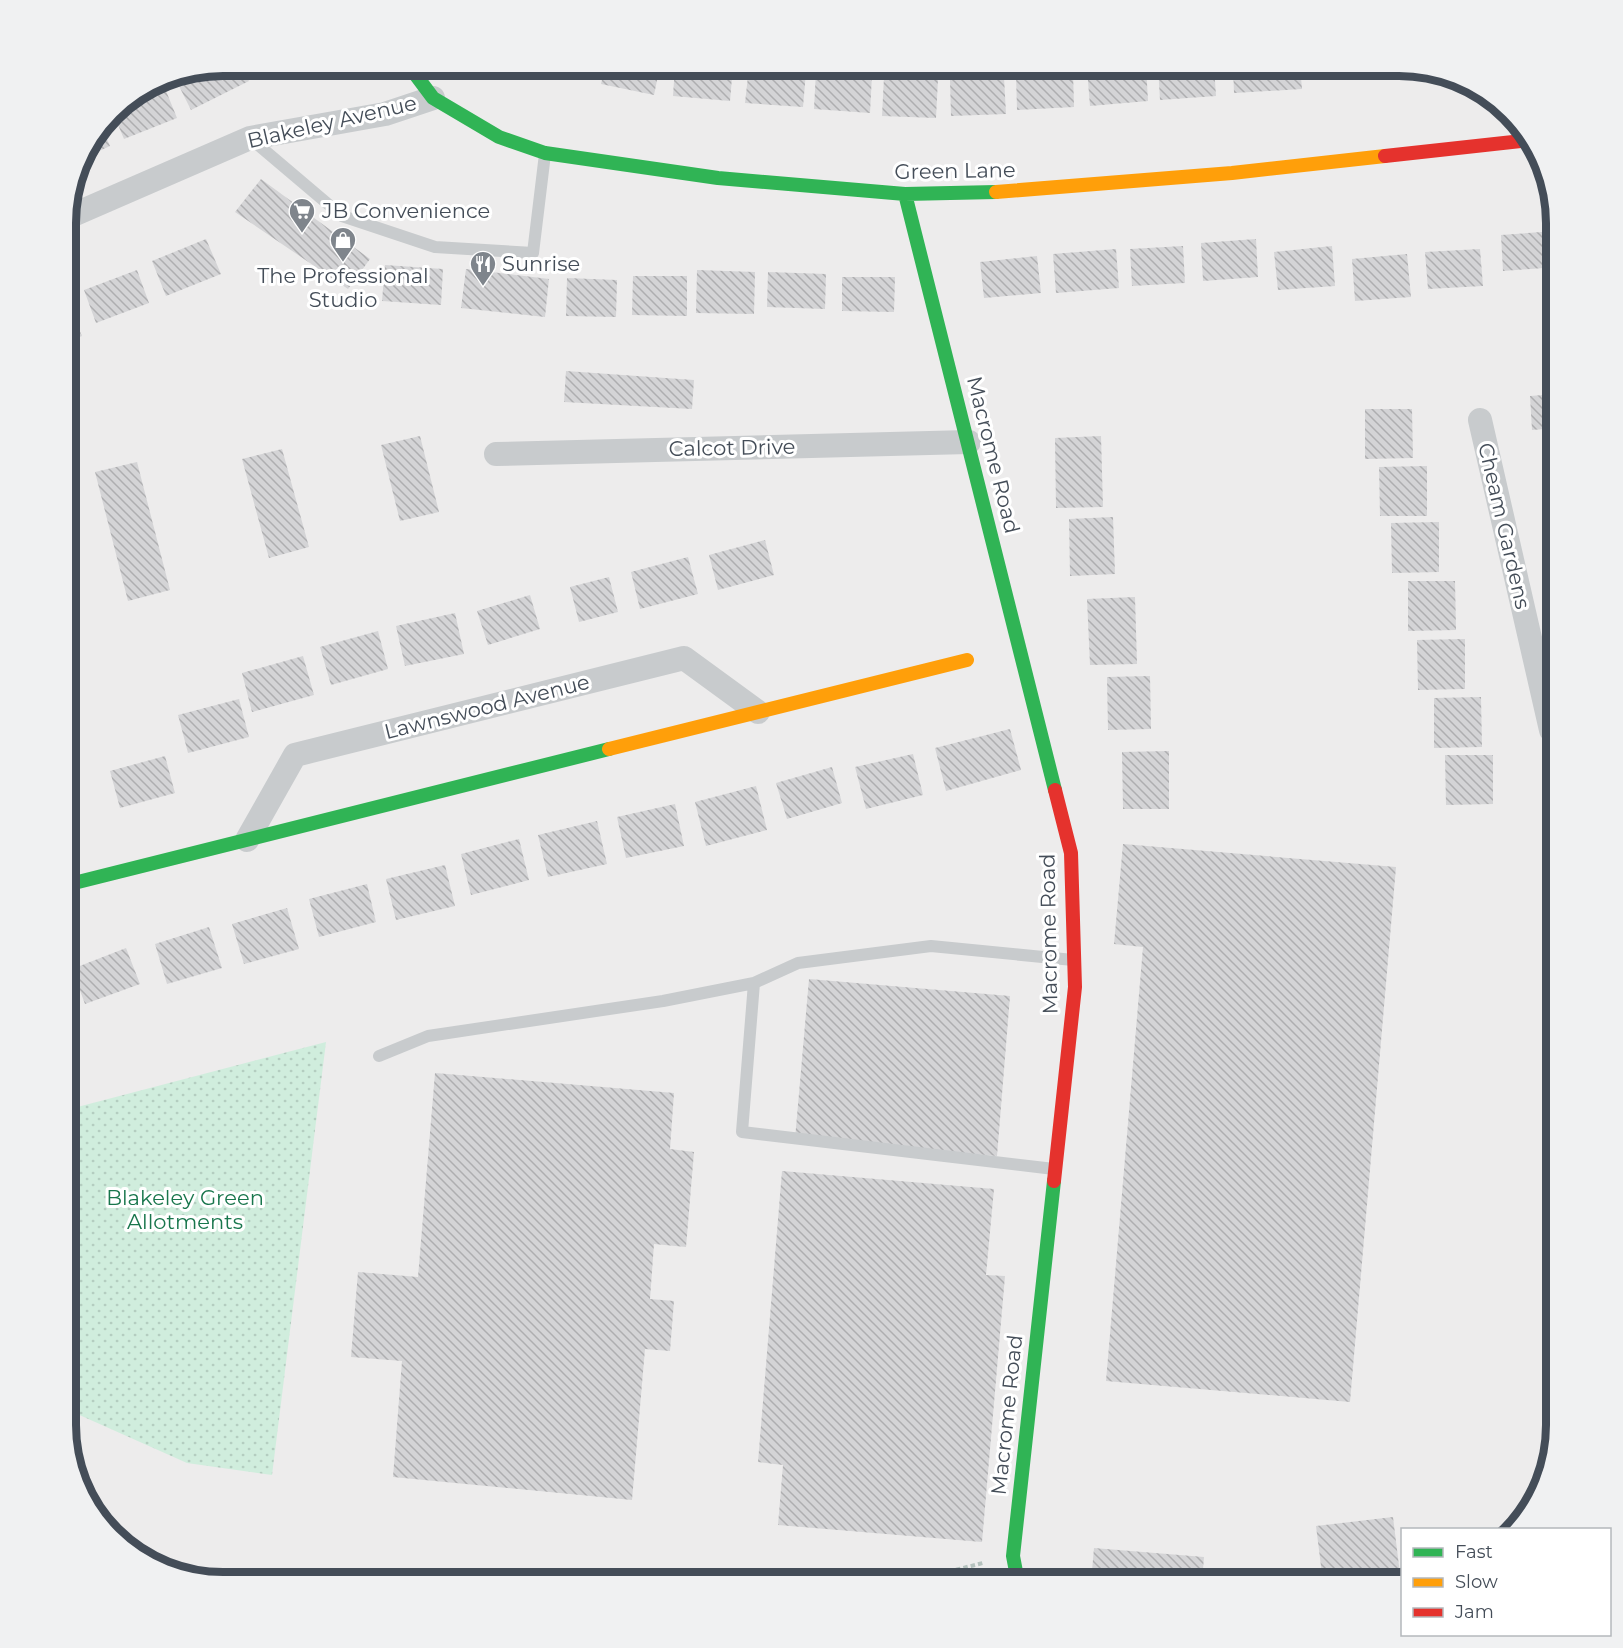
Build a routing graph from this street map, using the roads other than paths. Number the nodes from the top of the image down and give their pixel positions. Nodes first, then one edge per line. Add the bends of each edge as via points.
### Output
1 (417, 76) edge
2 (433, 98) junction
3 (250, 138) junction
4 (1521, 141) edge
5 (545, 153) junction
6 (905, 194) junction
7 (77, 213) edge
8 (1480, 420) dead end
9 (969, 442) junction
10 (496, 454) dead end
11 (967, 660) dead end
12 (1546, 710) edge
13 (758, 712) junction
14 (247, 840) junction
15 (76, 882) edge
16 (1074, 960) junction
17 (754, 983) junction
18 (380, 1056) dead end
19 (1055, 1169) junction
20 (1016, 1572) edge

1 - 2 street, Green Lane
2 - 3 street, Blakeley Avenue via 385,114
2 - 5 street, Green Lane via 499,137
3 - 5 lane via 342,216 435,247 533,253
3 - 7 street, Blakeley Avenue
4 - 6 street, Green Lane via 1022,191
5 - 6 street, Green Lane via 718,178
6 - 9 street, Macrome Road
8 - 12 street, Cheam Gardens
9 - 10 street, Calcot Drive
9 - 16 street, Macrome Road via 1071,853
11 - 13 street
13 - 14 street
13 - 14 street, Lawnswood Avenue via 684,658 295,755
14 - 15 street
16 - 17 lane via 932,946 798,963
16 - 19 street, Macrome Road via 1075,987
17 - 18 lane via 663,1001 428,1036
17 - 19 lane via 742,1132
19 - 20 street, Macrome Road via 1013,1556

